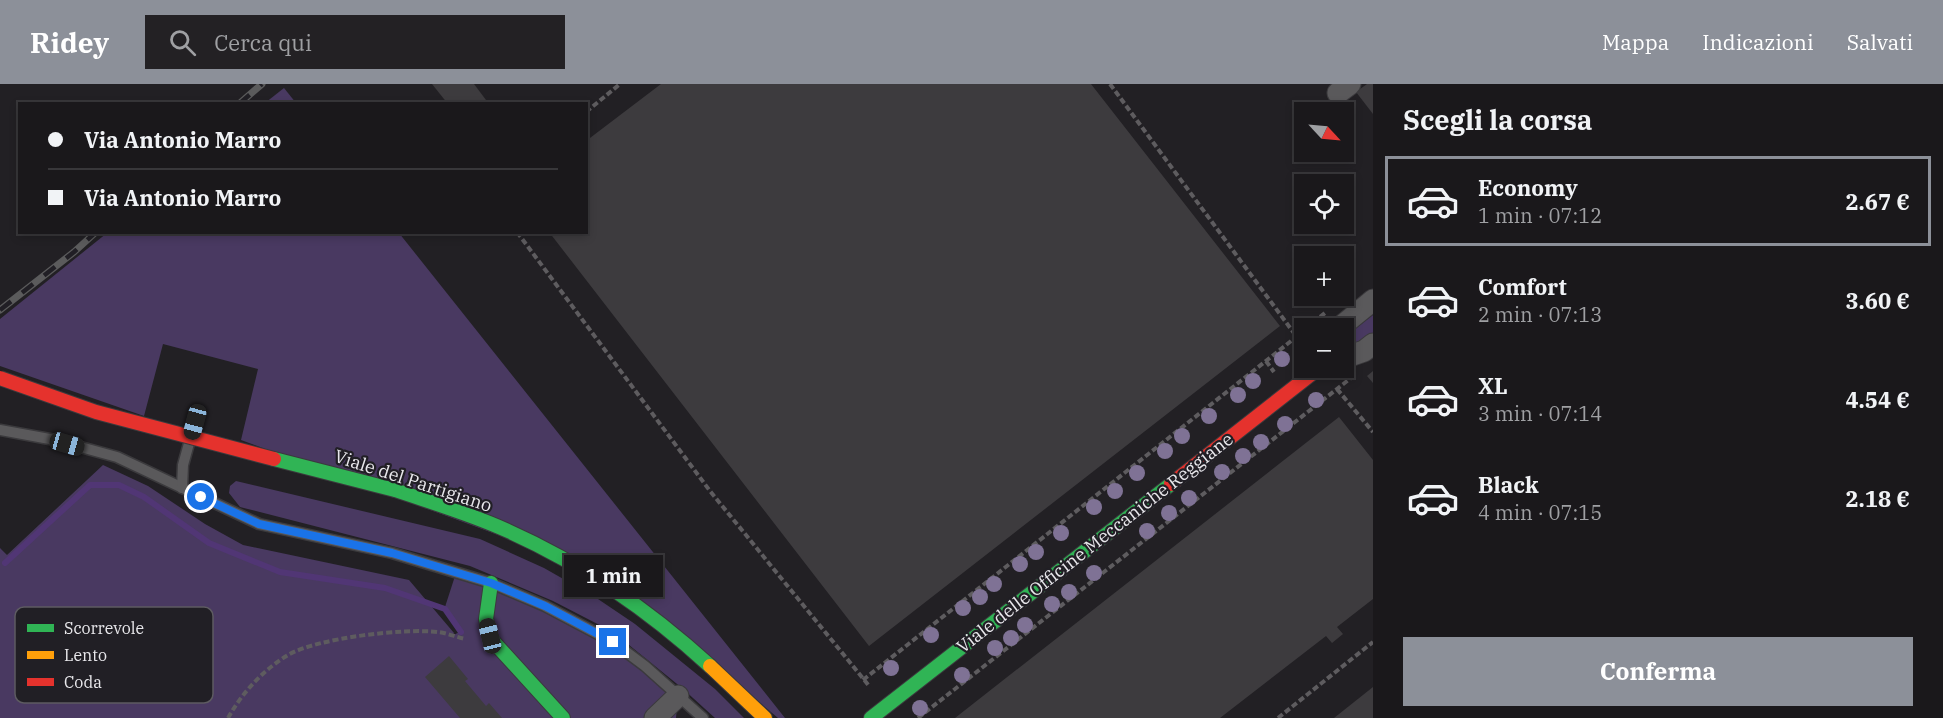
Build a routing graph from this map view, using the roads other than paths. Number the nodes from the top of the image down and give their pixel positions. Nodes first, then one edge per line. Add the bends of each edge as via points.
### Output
1 (1373, 300) edge
2 (1351, 318) edge
3 (1373, 344) edge
4 (1354, 362) edge
5 (0, 378) edge
6 (1306, 378) edge
7 (196, 418) dead end
8 (0, 430) edge
9 (182, 488) junction
10 (491, 583) junction
11 (678, 696) junction
12 (563, 718) edge
13 (655, 718) edge
14 (703, 718) edge
15 (765, 718) edge
16 (871, 718) edge

1 - 2 street
3 - 4 street
5 - 15 main road, Viale del Partigiano, bridge via 96,412 395,490 498,527 603,582 662,623 720,672
6 - 16 main road, Viale delle Officine Meccaniche Reggiane
7 - 9 lane via 183,465
8 - 9 lane via 55,440 117,458
9 - 10 lane via 259,524 392,553
10 - 11 lane via 613,642
10 - 12 main road via 486,619 491,639
11 - 13 street
11 - 14 lane

